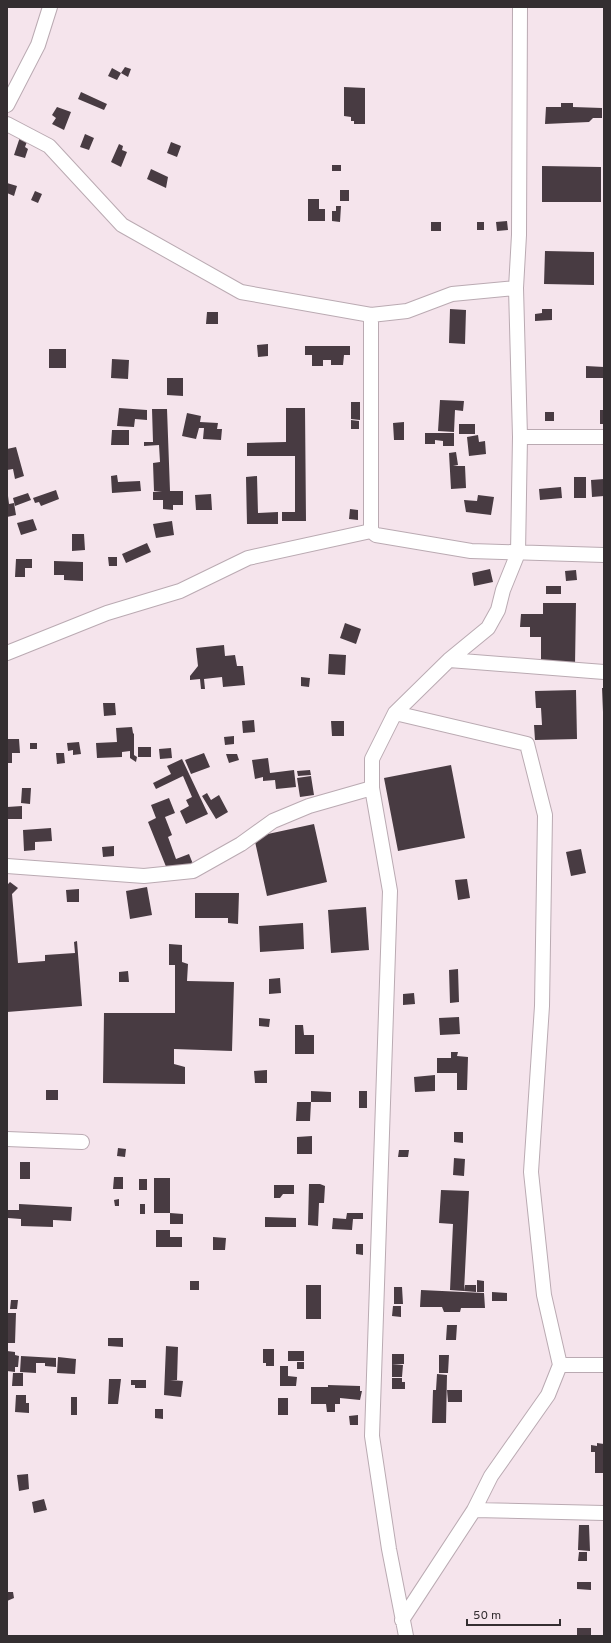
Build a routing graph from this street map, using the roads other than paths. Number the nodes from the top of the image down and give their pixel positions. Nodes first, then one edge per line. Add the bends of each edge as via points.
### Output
1 (50, 7) edge
2 (520, 7) edge
3 (7, 105) edge
4 (7, 124) edge
5 (516, 288) junction
6 (371, 316) junction
7 (520, 437) junction
8 (604, 437) edge
9 (371, 531) junction
10 (518, 553) junction
11 (604, 555) edge
12 (7, 653) edge
13 (449, 660) junction
14 (604, 672) edge
15 (395, 713) junction
16 (372, 788) junction
17 (7, 866) edge
18 (7, 1139) edge
19 (82, 1142) dead end
20 (560, 1365) junction
21 (604, 1365) edge
22 (474, 1510) junction
23 (604, 1513) edge
24 (402, 1620) junction
25 (406, 1636) edge

1 - 3 street via 38,45
2 - 5 street via 519,235
4 - 6 street via 49,146 122,225 241,292
5 - 6 street via 452,294 408,311
5 - 7 street
6 - 9 street
7 - 8 street
7 - 10 street
9 - 10 street via 376,535 463,550
9 - 12 street via 248,558 180,590 107,613
10 - 11 street
10 - 13 street via 498,610 488,628
13 - 14 street
13 - 15 street
15 - 16 street via 374,754
15 - 20 street via 527,744 545,815 542,1006 531,1172 544,1295
16 - 17 street via 309,806 272,821 241,844 192,871 144,876
16 - 24 street via 390,891 372,1436
18 - 19 street
20 - 21 street
20 - 22 street via 548,1394 491,1476
22 - 23 street
22 - 24 street
24 - 25 street

